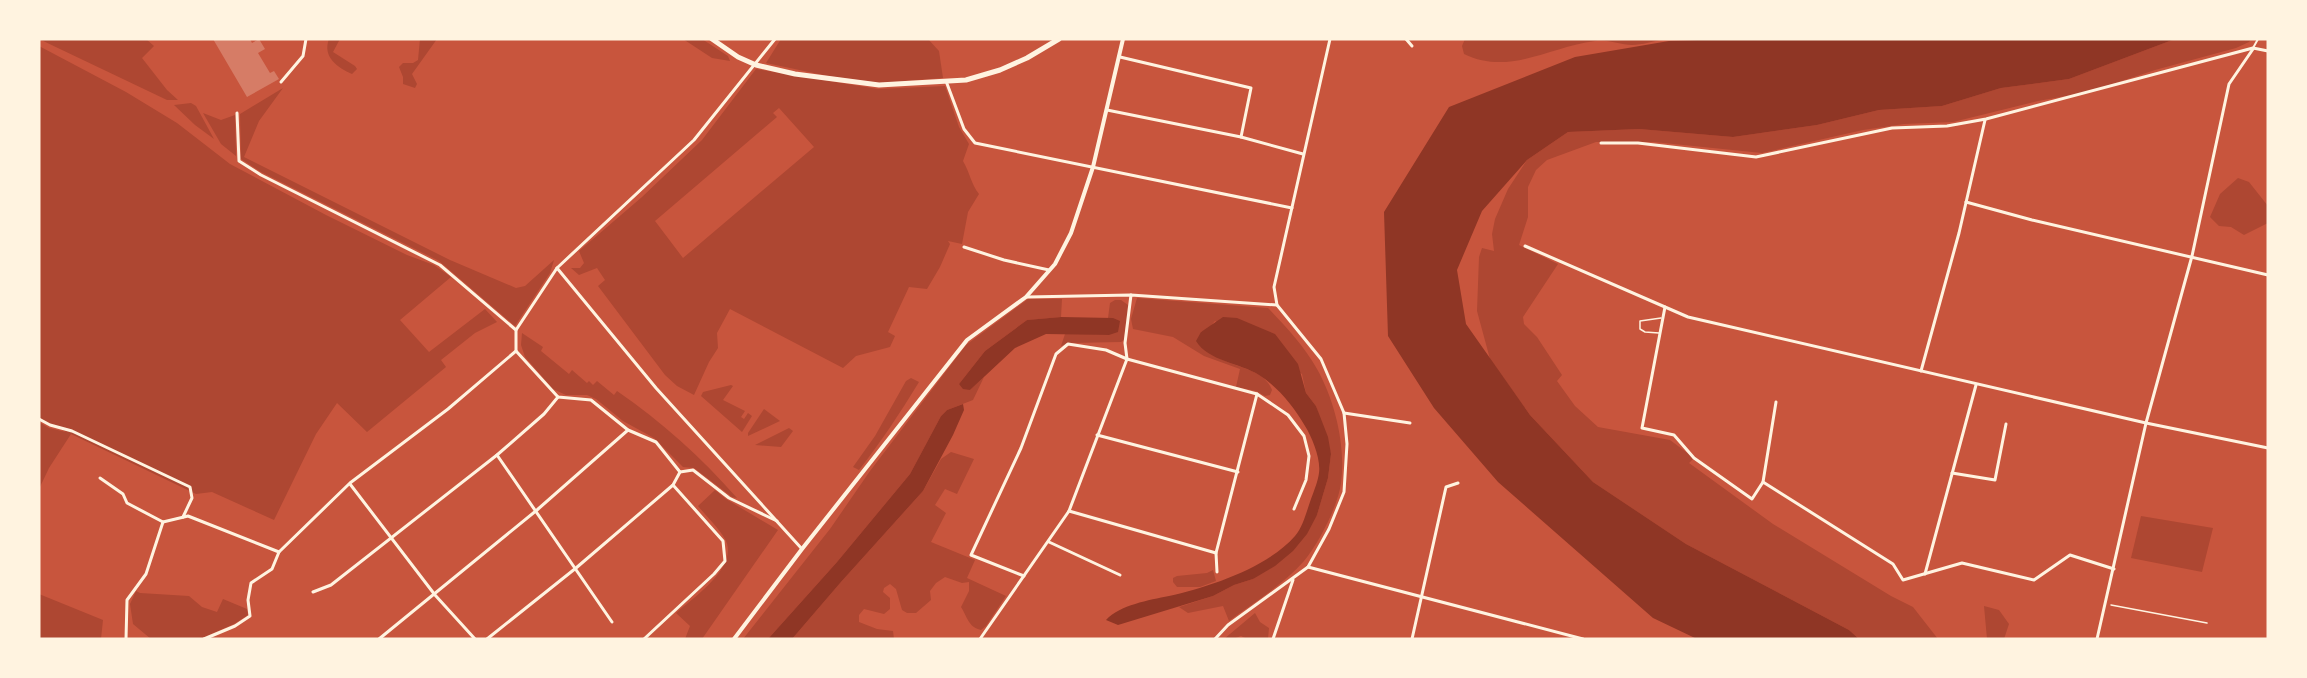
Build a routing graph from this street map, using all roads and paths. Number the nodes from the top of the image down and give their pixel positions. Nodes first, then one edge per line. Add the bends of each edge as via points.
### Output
1 (306, 39) edge
2 (712, 39) edge
3 (775, 39) edge
4 (1059, 39) edge
5 (1123, 39) edge
6 (1330, 39) edge
7 (1406, 39) edge
8 (2258, 39) edge
9 (1412, 46) dead end
10 (2253, 48) junction
11 (2268, 51) edge
12 (1120, 57) junction
13 (756, 65) junction
14 (946, 81) junction
15 (281, 82) dead end
16 (1107, 110) junction
17 (237, 113) dead end
18 (1986, 119) junction
19 (1241, 137) junction
20 (1601, 143) dead end
21 (1303, 154) junction
22 (1093, 167) junction
23 (1965, 202) junction
24 (1292, 208) junction
25 (1525, 246) dead end
26 (964, 247) dead end
27 (2192, 256) junction
28 (557, 268) junction
29 (1049, 270) junction
30 (2268, 275) edge
31 (1131, 295) junction
32 (1026, 297) junction
33 (1277, 305) junction
34 (1665, 307) junction
35 (1663, 318) junction
36 (516, 330) junction
37 (1660, 333) junction
38 (516, 351) junction
39 (1127, 359) junction
40 (1921, 371) junction
41 (1976, 384) junction
42 (1257, 394) junction
43 (558, 397) junction
44 (1776, 402) dead end
45 (1344, 413) junction
46 (39, 419) edge
47 (1410, 423) dead end
48 (2146, 423) junction
49 (2006, 424) dead end
50 (628, 430) junction
51 (1097, 435) junction
52 (2268, 448) edge
53 (497, 455) junction
54 (680, 472) junction
55 (1238, 472) junction
56 (1952, 473) junction
57 (100, 478) dead end
58 (1762, 482) junction
59 (350, 483) junction
60 (1458, 483) dead end
61 (674, 485) junction
62 (1294, 509) dead end
63 (537, 510) junction
64 (1069, 512) junction
65 (183, 517) junction
66 (777, 521) junction
67 (164, 522) junction
68 (391, 539) junction
69 (1049, 542) junction
70 (802, 549) junction
71 (279, 552) junction
72 (1216, 553) junction
73 (1308, 567) junction
74 (576, 568) junction
75 (2114, 569) junction
76 (1217, 572) dead end
77 (1925, 574) junction
78 (1120, 575) dead end
79 (1024, 576) junction
80 (1293, 579) junction
81 (313, 592) dead end
82 (435, 595) junction
83 (1421, 598) junction
84 (2104, 604) junction
85 (612, 622) dead end
86 (2207, 623) dead end
87 (126, 638) edge
88 (131, 639) edge
89 (204, 639) edge
90 (379, 639) edge
91 (475, 639) edge
92 (487, 639) edge
93 (644, 639) edge
94 (734, 639) edge
95 (980, 639) edge
96 (1215, 639) edge
97 (1274, 639) edge
98 (1412, 639) edge
99 (1583, 639) edge
100 (2097, 639) edge

1 - 15 street via 303,56
2 - 13 main road
3 - 13 street
4 - 14 main road via 1000,70 966,80
5 - 12 street
6 - 21 street
7 - 9 street
8 - 10 street
10 - 11 street
10 - 18 street
10 - 27 street via 2229,84
12 - 16 street
12 - 19 street via 1251,88
13 - 14 main road via 879,85
13 - 28 street via 694,140
14 - 22 street via 964,129 975,143
16 - 19 street
16 - 22 street
17 - 36 street via 239,161 440,265
18 - 20 street via 1947,126 1892,128 1755,158 1638,143
18 - 23 street
19 - 21 street
21 - 24 street
22 - 24 street
22 - 29 street via 1065,248
23 - 27 street
23 - 40 street
24 - 33 street via 1274,287
25 - 34 street
26 - 29 street
27 - 30 street
27 - 48 street
28 - 36 street
28 - 66 street via 656,388
29 - 32 street
31 - 32 street
31 - 33 street
31 - 39 street
32 - 70 street via 967,340
33 - 45 street via 1321,359
34 - 35 street
34 - 40 street via 1688,316
35 - 37 street
35 - 37 lane via 1640,321 1640,329
36 - 38 street
37 - 58 street via 1642,428 1674,435 1694,458 1752,499
38 - 43 street
38 - 59 street via 448,409
39 - 42 street
39 - 51 street
39 - 79 street via 1106,350 1068,344 1056,354 1021,448 971,555
40 - 41 street
41 - 48 street
41 - 56 street
42 - 55 street
42 - 62 street via 1287,415 1304,436 1308,468
43 - 50 street via 591,400
43 - 53 street
44 - 58 street
45 - 47 street
45 - 73 street via 1344,492
46 - 65 street via 190,487 192,498
48 - 52 street
48 - 75 street
49 - 56 street via 1995,480
50 - 54 street via 656,442
50 - 63 street
51 - 55 street
51 - 64 street
53 - 63 street
53 - 68 street
54 - 61 street
54 - 66 street via 693,470 729,498
55 - 72 street
56 - 77 street
57 - 67 street via 123,494 128,503
58 - 77 street via 1893,564 1904,580
59 - 68 street
59 - 71 street
60 - 83 street via 1446,487
61 - 74 street
61 - 93 street via 723,541 725,561
63 - 74 street
63 - 82 street
64 - 69 street
64 - 72 street
65 - 67 street
65 - 71 street
66 - 70 street
67 - 87 street via 146,574 127,600
68 - 81 street via 332,585
68 - 82 street
69 - 78 street
69 - 79 street
70 - 94 street
71 - 89 street via 272,569 251,583 250,616
72 - 76 street
73 - 80 street
73 - 83 street
74 - 85 street
74 - 92 street
75 - 77 street via 2070,555 2034,580 1962,563
75 - 84 street
79 - 95 street
80 - 96 street via 1228,625
80 - 97 street
82 - 90 street
82 - 91 street
83 - 98 street
83 - 99 street
84 - 86 path
84 - 100 street
87 - 88 street

